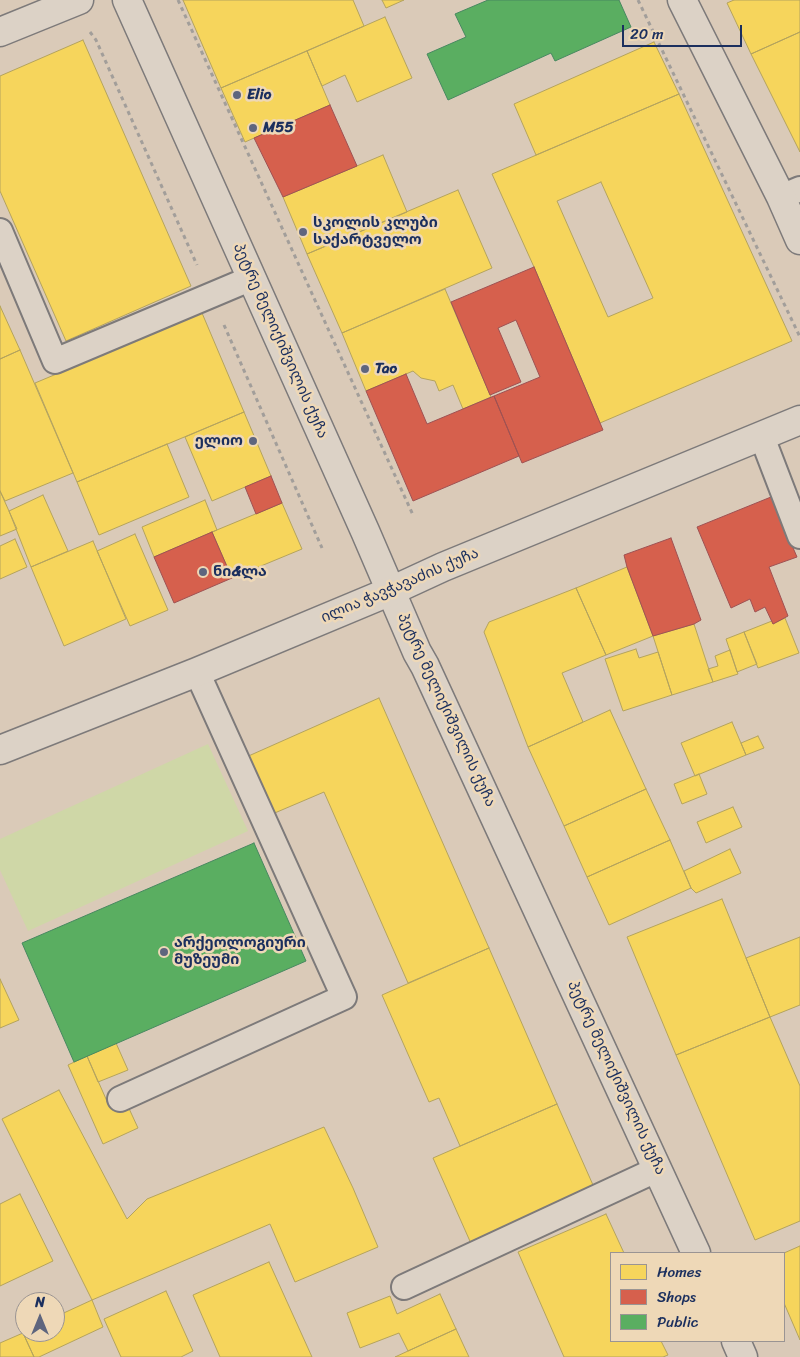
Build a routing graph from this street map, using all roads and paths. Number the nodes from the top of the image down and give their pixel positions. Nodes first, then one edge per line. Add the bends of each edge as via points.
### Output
1 (78, 0) edge
2 (128, 0) edge
3 (178, 0) edge
4 (638, 0) edge
5 (682, 0) edge
6 (0, 32) edge
7 (791, 193) edge
8 (0, 231) edge
9 (800, 240) edge
10 (252, 278) junction
11 (800, 337) edge
12 (800, 420) edge
13 (762, 437) junction
14 (413, 515) dead end
15 (800, 536) edge
16 (391, 591) junction
17 (197, 672) junction
18 (0, 750) edge
19 (120, 1099) dead end
20 (658, 1169) junction
21 (696, 1252) edge
22 (404, 1287) dead end
23 (736, 1342) edge
24 (743, 1357) edge

1 - 6 street
2 - 10 street, პეტრე მელიქიშვილის ქუჩა
3 - 14 path
4 - 11 path
5 - 7 street
7 - 9 street
8 - 10 lane via 55,360
10 - 16 street, პეტრე მელიქიშვილის ქუჩა
12 - 13 street, ილია ჭავჭავაძის ქუჩა
13 - 15 lane
13 - 16 street, ილია ჭავჭავაძის ქუჩა
16 - 17 street, ილია ჭავჭავაძის ქუჩა
16 - 20 street, პეტრე მელიქიშვილის ქუჩა
17 - 18 street, ილია ჭავჭავაძის ქუჩა
17 - 19 lane via 344,997
20 - 21 street, პეტრე მელიქიშვილის ქუჩა
20 - 22 lane
23 - 24 street

